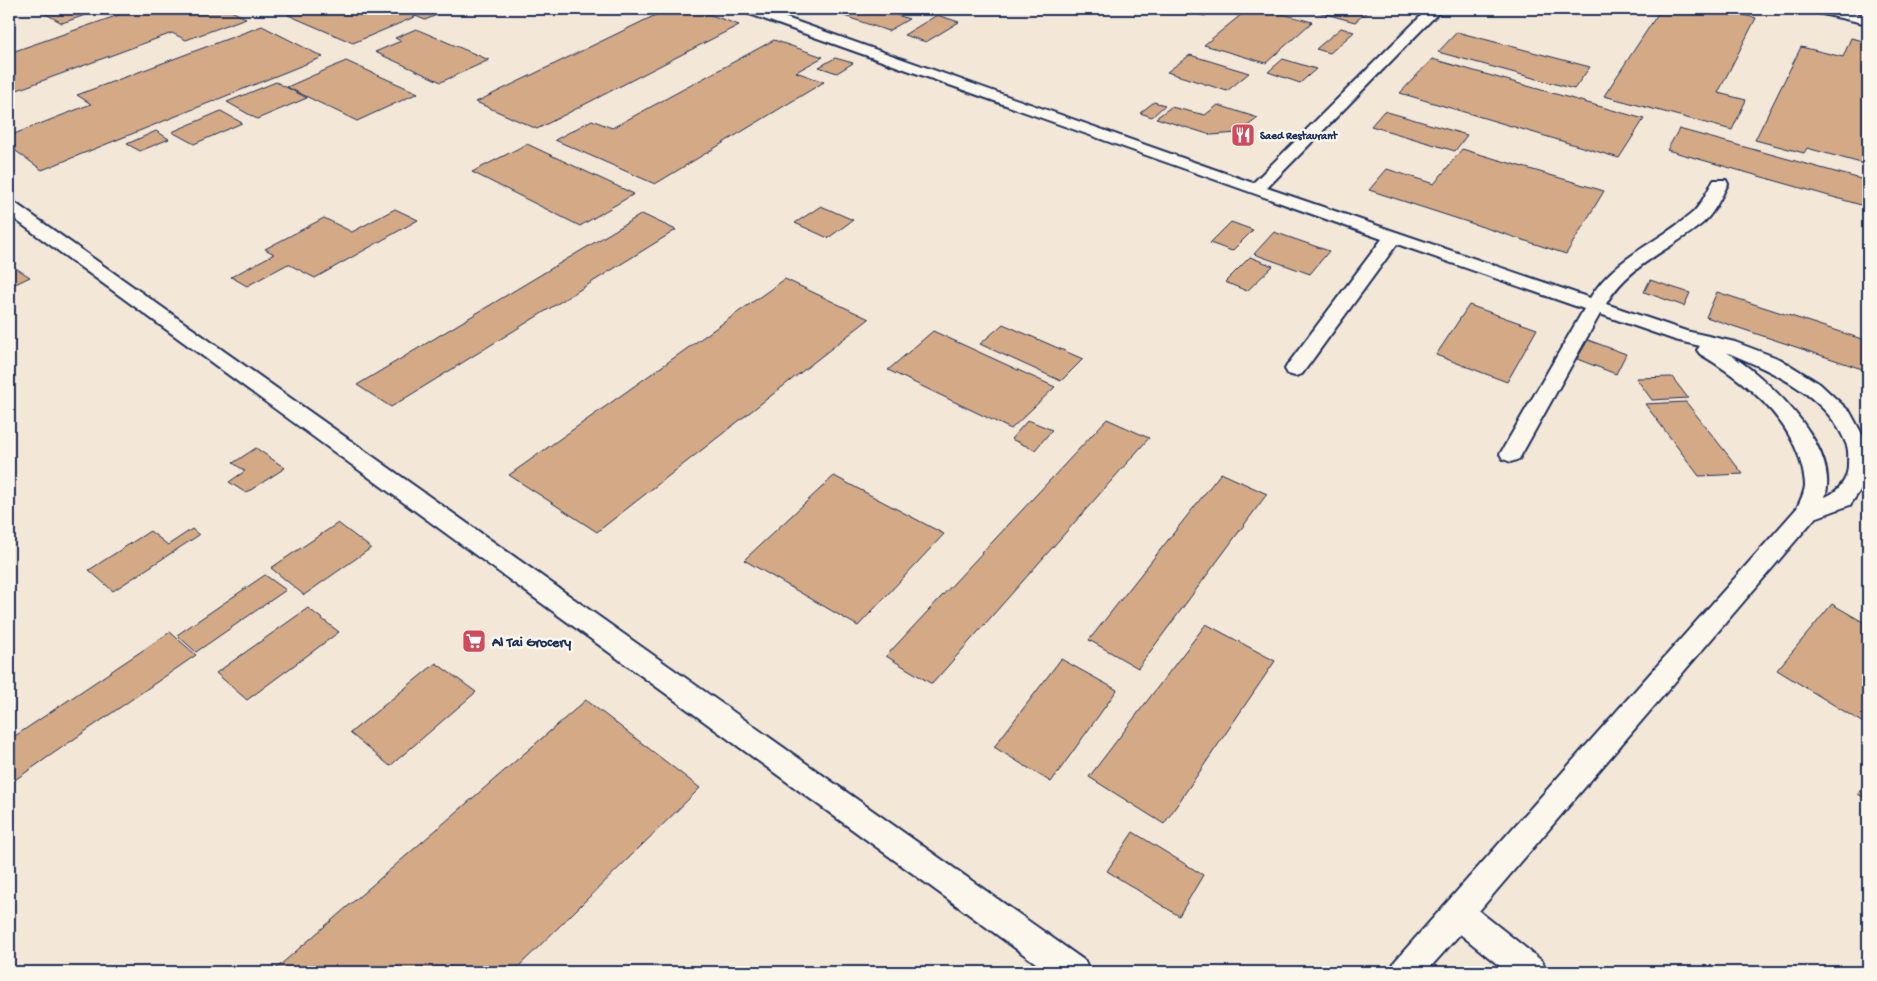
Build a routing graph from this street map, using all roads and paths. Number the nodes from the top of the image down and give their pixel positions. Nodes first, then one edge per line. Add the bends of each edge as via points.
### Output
1 (749, 9) edge
2 (1435, 9) edge
3 (1818, 9) edge
4 (1868, 20) edge
5 (1720, 184) dead end
6 (1256, 190) junction
7 (9, 207) edge
8 (1393, 237) junction
9 (1595, 306) junction
10 (1682, 336) junction
11 (1294, 369) dead end
12 (1511, 454) dead end
13 (1807, 512) junction
14 (1458, 913) junction
15 (1074, 972) edge
16 (1406, 972) edge
17 (1531, 972) edge

1 - 6 lane
2 - 6 lane
3 - 4 lane
5 - 9 lane via 1698,218 1629,265 1605,290
6 - 8 lane
7 - 15 lane
8 - 9 lane
8 - 11 lane
9 - 10 lane
9 - 12 lane
10 - 13 lane via 1724,358 1760,387 1789,418 1808,451 1816,484
10 - 13 lane via 1728,346 1773,364 1813,389 1843,417 1859,448 1859,476 1842,499
13 - 14 lane
14 - 16 lane
14 - 17 lane

